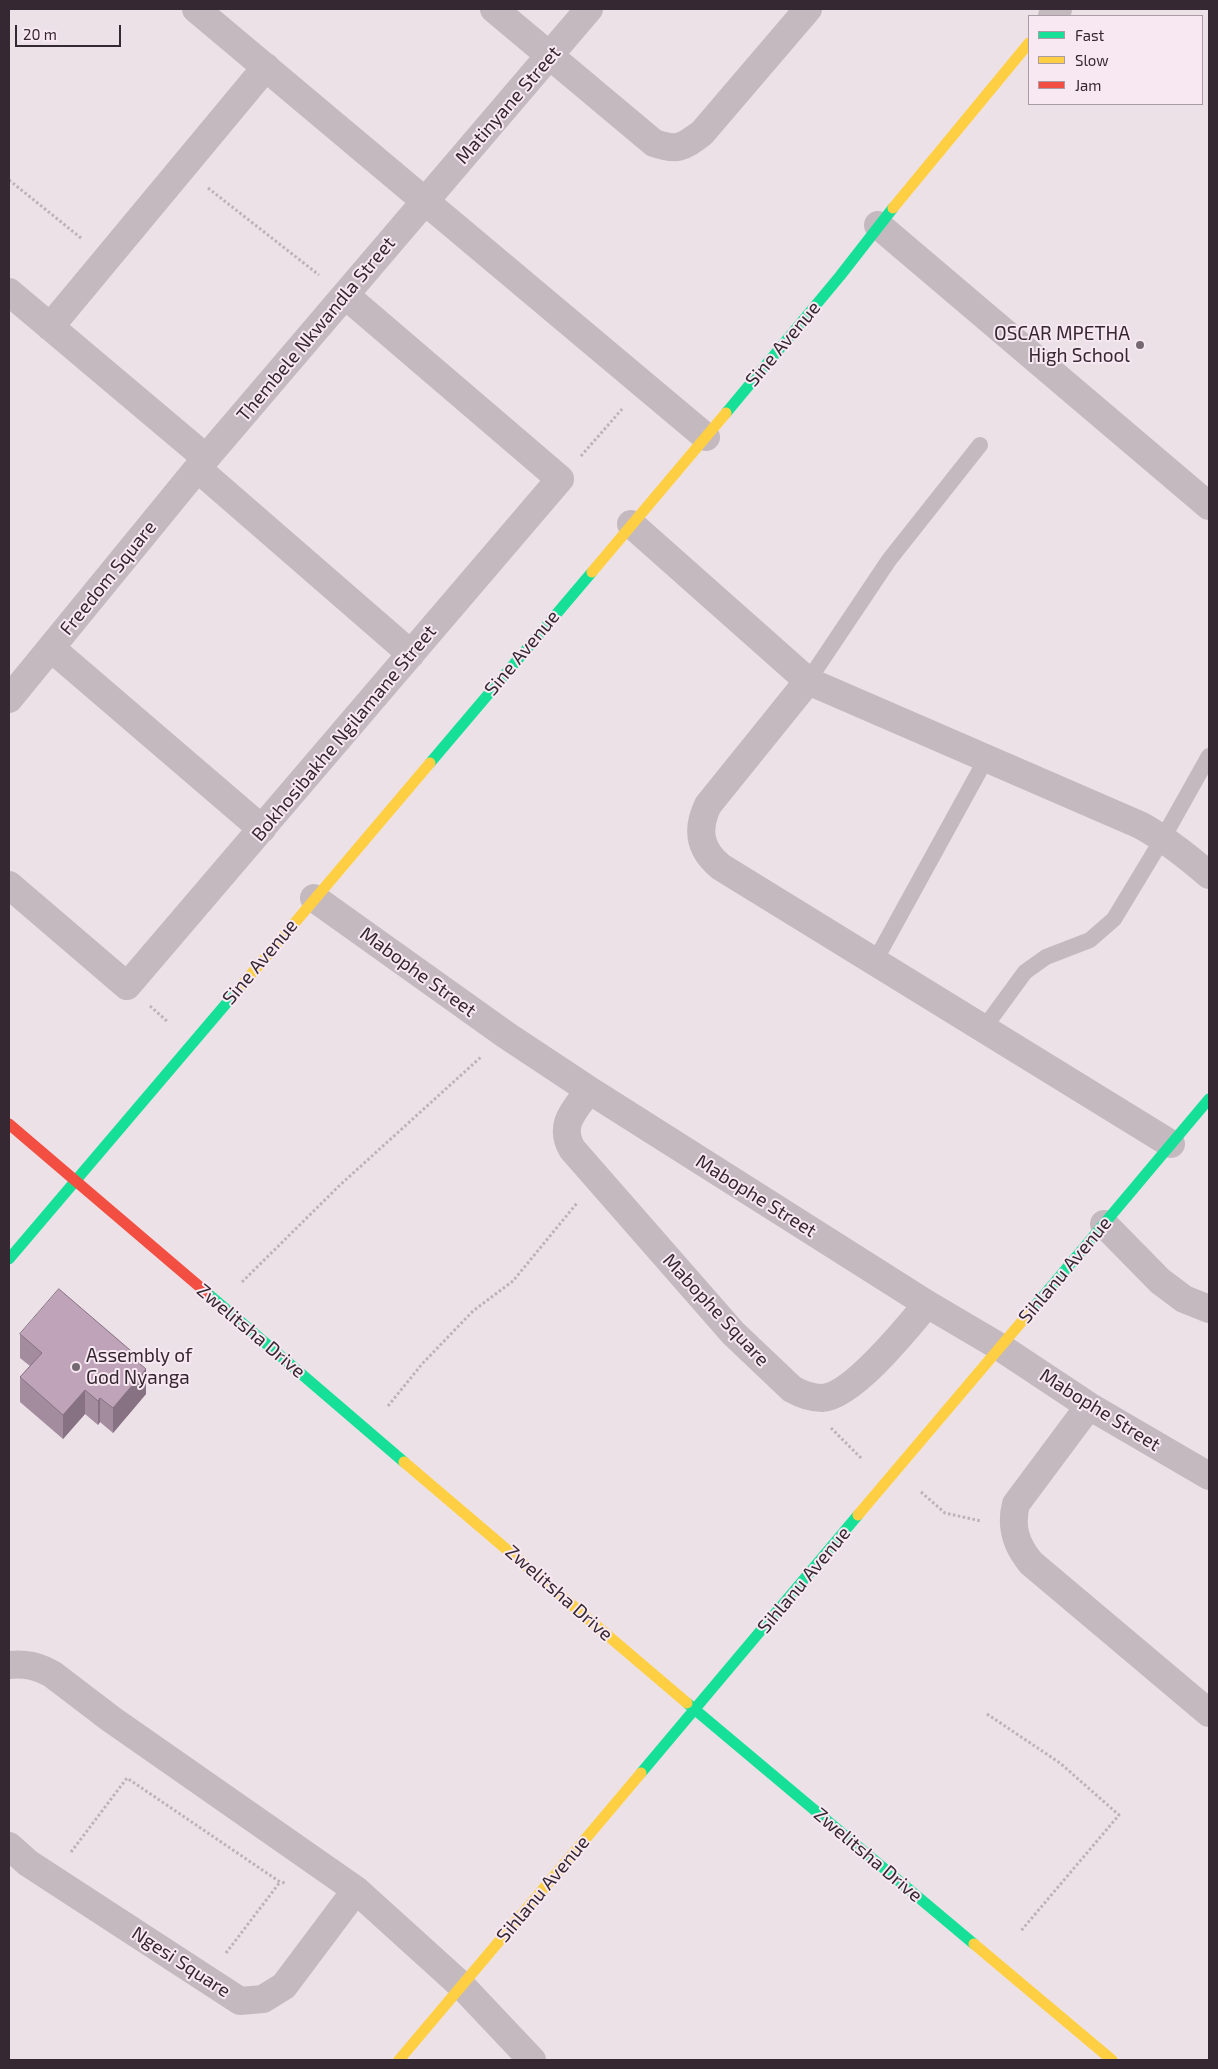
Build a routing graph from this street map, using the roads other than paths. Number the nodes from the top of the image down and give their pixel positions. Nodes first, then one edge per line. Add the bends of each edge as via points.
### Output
1 (196, 9) edge
2 (494, 9) edge
3 (589, 9) edge
4 (808, 9) edge
5 (1028, 44) edge
6 (550, 56) junction
7 (266, 67) junction
8 (426, 200) junction
9 (878, 225) junction
10 (9, 292) edge
11 (345, 296) junction
12 (50, 327) junction
13 (706, 436) junction
14 (980, 445) dead end
15 (202, 463) junction
16 (1209, 506) edge
17 (631, 524) junction
18 (51, 648) junction
19 (411, 654) junction
20 (808, 681) junction
21 (9, 699) edge
22 (1209, 756) edge
23 (986, 759) junction
24 (262, 829) junction
25 (1163, 838) junction
26 (1209, 875) edge
27 (9, 885) edge
28 (314, 898) junction
29 (875, 961) junction
30 (984, 1028) junction
31 (589, 1090) junction
32 (1209, 1099) edge
33 (9, 1124) edge
34 (1171, 1144) junction
35 (76, 1180) junction
36 (1104, 1224) junction
37 (9, 1259) edge
38 (927, 1304) junction
39 (1209, 1309) edge
40 (1000, 1347) junction
41 (1089, 1406) junction
42 (1209, 1476) edge
43 (9, 1665) edge
44 (695, 1710) junction
45 (1209, 1713) edge
46 (18, 1854) edge
47 (356, 1890) junction
48 (462, 1986) junction
49 (399, 2060) edge
50 (532, 2060) edge
51 (1112, 2060) edge

1 - 7 street
2 - 6 street
3 - 6 street, Matinyane Street
4 - 6 street via 702,133 686,145 670,149 654,143
5 - 9 street, Sine Avenue
6 - 8 street, Matinyane Street
7 - 8 street
7 - 12 street
8 - 11 street, Thembele Nkwandla Street
8 - 13 street
9 - 13 street, Sine Avenue via 840,276
9 - 16 street
10 - 12 street
11 - 15 street, Thembele Nkwandla Street
11 - 19 street, Bokhosibakhe Ngilamane Street via 560,479
12 - 15 street
13 - 17 street, Sine Avenue
14 - 20 lane via 889,560
15 - 18 street, Freedom Square
15 - 19 street
17 - 20 street
17 - 28 street, Sine Avenue
18 - 21 street, Freedom Square
18 - 24 street
19 - 24 street, Bokhosibakhe Ngilamane Street
20 - 23 street
20 - 29 street via 708,805 700,827 701,839 712,860 721,867
22 - 25 lane
23 - 25 street
23 - 29 lane
24 - 27 street, Bokhosibakhe Ngilamane Street via 127,986
25 - 26 street
25 - 30 lane via 1114,919 1090,940 1046,957 1025,972
28 - 31 street, Mabophe Street
28 - 35 street, Sine Avenue
29 - 30 street
30 - 34 street
31 - 38 street, Mabophe Street
31 - 38 street, Mabophe Square via 565,1130 572,1149 733,1333 792,1389 821,1398 844,1388 866,1372
32 - 34 street, Sihlanu Avenue
33 - 35 street, Zwelitsha Drive
34 - 36 street, Sihlanu Avenue
35 - 37 street, Sine Avenue
35 - 44 street, Zwelitsha Drive
36 - 39 street via 1160,1281 1184,1299
36 - 40 street, Sihlanu Avenue
38 - 40 street, Mabophe Street
40 - 41 street, Mabophe Street
40 - 44 street, Sihlanu Avenue
41 - 42 street, Mabophe Street
41 - 45 street via 1016,1504 1013,1517 1017,1544 1031,1563
43 - 47 street via 23,1663 52,1674 111,1719
44 - 48 street, Sihlanu Avenue
44 - 51 street, Zwelitsha Drive
46 - 47 street, Ngesi Square via 240,2001 263,1999 284,1986
47 - 48 street
48 - 49 street, Sihlanu Avenue
48 - 50 street

